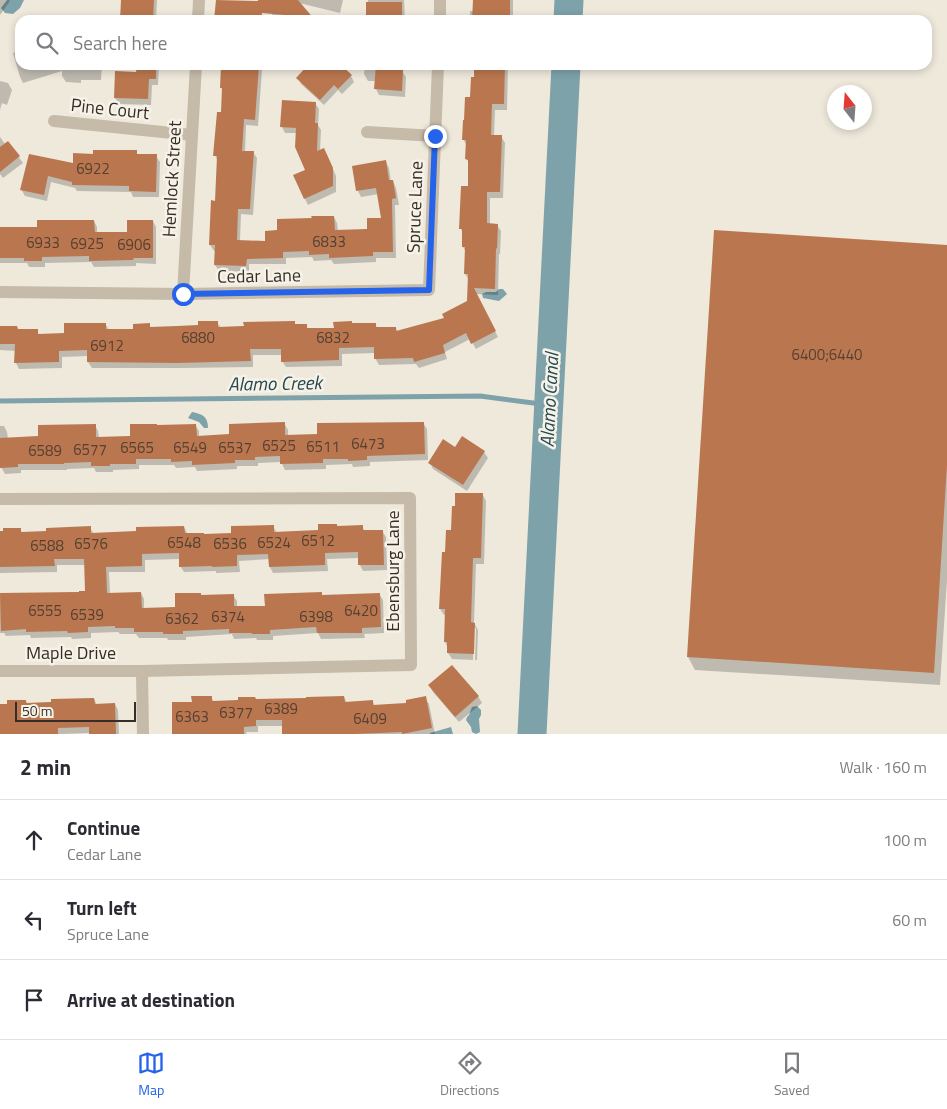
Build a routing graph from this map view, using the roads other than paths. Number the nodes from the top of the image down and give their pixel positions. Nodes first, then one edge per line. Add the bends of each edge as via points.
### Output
1 (199, 0) edge
2 (440, 0) edge
3 (198, 15) edge
4 (440, 15) edge
5 (196, 70) edge
6 (438, 70) edge
7 (54, 121) dead end
8 (367, 132) dead end
9 (192, 135) junction
10 (435, 136) junction
11 (429, 290) joint
12 (0, 292) edge
13 (183, 294) junction
14 (0, 499) edge
15 (0, 671) edge
16 (142, 671) junction
17 (143, 734) edge

1 - 3 street
2 - 4 street
5 - 9 street, Hemlock Street
6 - 10 street, Spruce Lane
7 - 9 street, Pine Court
8 - 10 street
9 - 13 street, Hemlock Street
10 - 11 street, Spruce Lane
11 - 13 street, Cedar Lane
12 - 13 street, Cedar Lane
14 - 16 street, Ebensburg Lane via 410,498 411,665
15 - 16 street, Maple Drive
16 - 17 street

